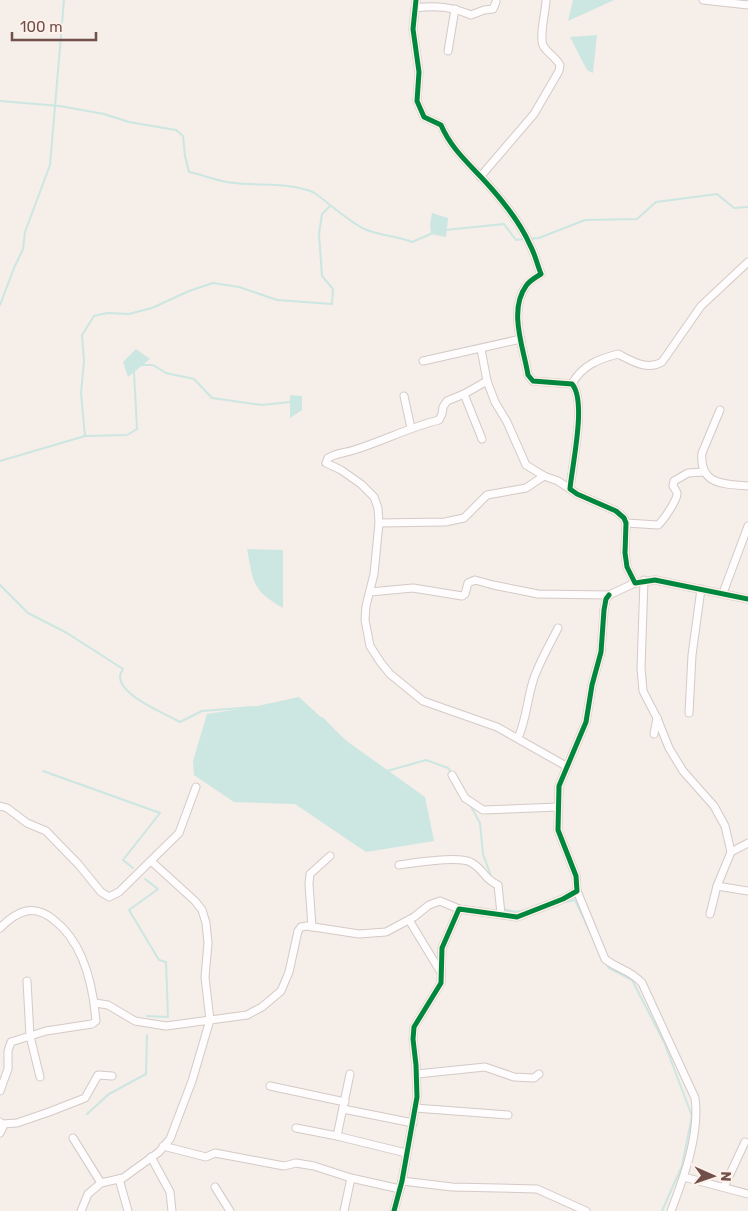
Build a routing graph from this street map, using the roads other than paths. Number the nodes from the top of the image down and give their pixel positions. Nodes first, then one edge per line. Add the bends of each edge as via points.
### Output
1 (546, 0) edge
2 (703, 0) edge
3 (496, 2) dead end
4 (416, 4) edge
5 (748, 5) edge
6 (455, 9) junction
7 (448, 51) dead end
8 (480, 177) junction
9 (748, 262) edge
10 (521, 339) junction
11 (481, 348) junction
12 (423, 361) dead end
13 (487, 380) junction
14 (572, 384) junction
15 (464, 394) junction
16 (404, 396) dead end
17 (720, 410) dead end
18 (411, 428) junction
19 (482, 439) dead end
20 (704, 472) junction
21 (544, 476) junction
22 (748, 486) edge
23 (570, 489) junction
24 (379, 523) junction
25 (626, 523) junction
26 (748, 526) edge
27 (644, 580) junction
28 (635, 583) junction
29 (701, 588) junction
30 (370, 592) junction
31 (723, 593) junction
32 (609, 595) junction
33 (748, 599) edge
34 (558, 628) dead end
35 (689, 713) dead end
36 (657, 718) junction
37 (654, 734) dead end
38 (518, 738) junction
39 (566, 766) junction
40 (452, 775) dead end
41 (196, 787) dead end
42 (0, 806) edge
43 (558, 807) junction
44 (748, 843) edge
45 (731, 852) junction
46 (330, 856) dead end
47 (151, 861) junction
48 (399, 865) dead end
49 (717, 886) junction
50 (577, 891) junction
51 (748, 891) edge
52 (460, 909) junction
53 (501, 914) junction
54 (710, 914) dead end
55 (409, 920) junction
56 (312, 927) junction
57 (0, 928) edge
58 (441, 972) junction
59 (27, 981) dead end
60 (95, 1003) junction
61 (210, 1020) junction
62 (30, 1036) junction
63 (350, 1074) dead end
64 (416, 1074) junction
65 (539, 1074) dead end
66 (112, 1076) dead end
67 (40, 1077) dead end
68 (270, 1086) dead end
69 (0, 1091) edge
70 (344, 1105) junction
71 (415, 1108) junction
72 (508, 1115) dead end
73 (1, 1123) edge
74 (413, 1123) junction
75 (296, 1128) dead end
76 (0, 1133) edge
77 (337, 1136) junction
78 (73, 1138) dead end
79 (745, 1142) dead end
80 (163, 1146) junction
81 (406, 1154) junction
82 (151, 1157) junction
83 (350, 1178) junction
84 (684, 1178) junction
85 (119, 1179) junction
86 (101, 1183) junction
87 (401, 1185) junction
88 (214, 1187) dead end
89 (724, 1188) junction
90 (748, 1194) edge
91 (583, 1210) edge
92 (81, 1211) edge
93 (128, 1211) edge
94 (172, 1211) edge
95 (230, 1211) edge
96 (344, 1211) edge
97 (394, 1211) edge
98 (671, 1211) edge

1 - 8 street via 541,40 543,47 557,59 559,71 534,114
2 - 5 street
3 - 6 street via 493,9 471,15
4 - 6 street
4 - 8 street via 413,29 420,72 417,101 424,117 442,125 447,138
6 - 7 street
8 - 10 street via 514,216 541,274 526,286 521,295 518,317
9 - 14 street via 701,306 662,362 647,367 618,354 581,370
10 - 11 street
10 - 14 street via 528,375 533,381
11 - 12 street
11 - 13 street
13 - 15 street
13 - 21 street via 526,464
14 - 23 street via 577,389 579,402
15 - 18 street via 444,403 439,420
15 - 19 street
16 - 18 street
17 - 20 street via 702,453
18 - 24 street via 328,458 326,464 341,470 374,497
20 - 22 street via 723,484
20 - 25 street via 688,473 674,481 677,496 658,525
21 - 23 street
21 - 24 street via 526,488 487,495 464,518 445,522
23 - 25 street via 616,511
24 - 30 street
25 - 28 street via 625,553
26 - 31 street
27 - 28 street
27 - 29 street
27 - 36 street via 643,691
28 - 32 street
29 - 31 street
29 - 35 street via 692,655
30 - 32 street via 413,588 462,596 468,583 475,580 538,594
30 - 38 street via 366,606 366,632 370,646 390,674 423,701 497,727
31 - 33 street
32 - 39 street via 586,722
34 - 38 street via 534,676
36 - 37 street
36 - 45 street via 683,771 714,806 725,826
38 - 39 street
39 - 43 street via 559,786
40 - 43 street via 465,798 483,810
41 - 47 street via 179,833
42 - 47 street via 46,831 107,896 119,892
43 - 50 street via 558,830 576,876
44 - 45 street
45 - 49 street
46 - 56 street via 310,874
47 - 61 street via 202,910 208,942 205,977
48 - 53 street via 436,860 470,861 489,881 498,885
49 - 51 street
49 - 54 street
50 - 53 street via 518,917
50 - 84 street via 605,959 635,975 642,984 695,1098 698,1115
52 - 53 street
52 - 55 street via 440,902 429,905
52 - 58 street via 442,948
55 - 56 street via 386,932 359,934
55 - 58 street
56 - 61 street via 301,927 298,931 289,972 281,991 247,1015
57 - 60 street via 14,916 33,910 43,912 64,928 81,956
58 - 64 street via 441,983 414,1027
59 - 62 street
60 - 61 street via 108,1004 134,1021 166,1026
60 - 62 street via 94,1023
61 - 80 street via 192,1081 170,1139
62 - 67 street
62 - 69 street via 10,1042 8,1069
63 - 70 street
64 - 65 street via 484,1067 520,1078 534,1078
64 - 71 street
66 - 73 street via 98,1075 85,1098 17,1123
68 - 70 street
70 - 74 street
70 - 77 street
71 - 72 street
71 - 74 street
73 - 76 street
74 - 81 street
75 - 77 street
77 - 81 street
78 - 86 street
79 - 89 street
80 - 82 street
80 - 83 street via 206,1156 214,1153 284,1166 314,1166
81 - 87 street
82 - 85 street
82 - 94 street via 170,1192
83 - 87 street
83 - 96 street
84 - 89 street
84 - 98 street
85 - 86 street
85 - 93 street
86 - 92 street via 88,1194
87 - 91 street via 537,1189
87 - 97 street
88 - 95 street
89 - 90 street

